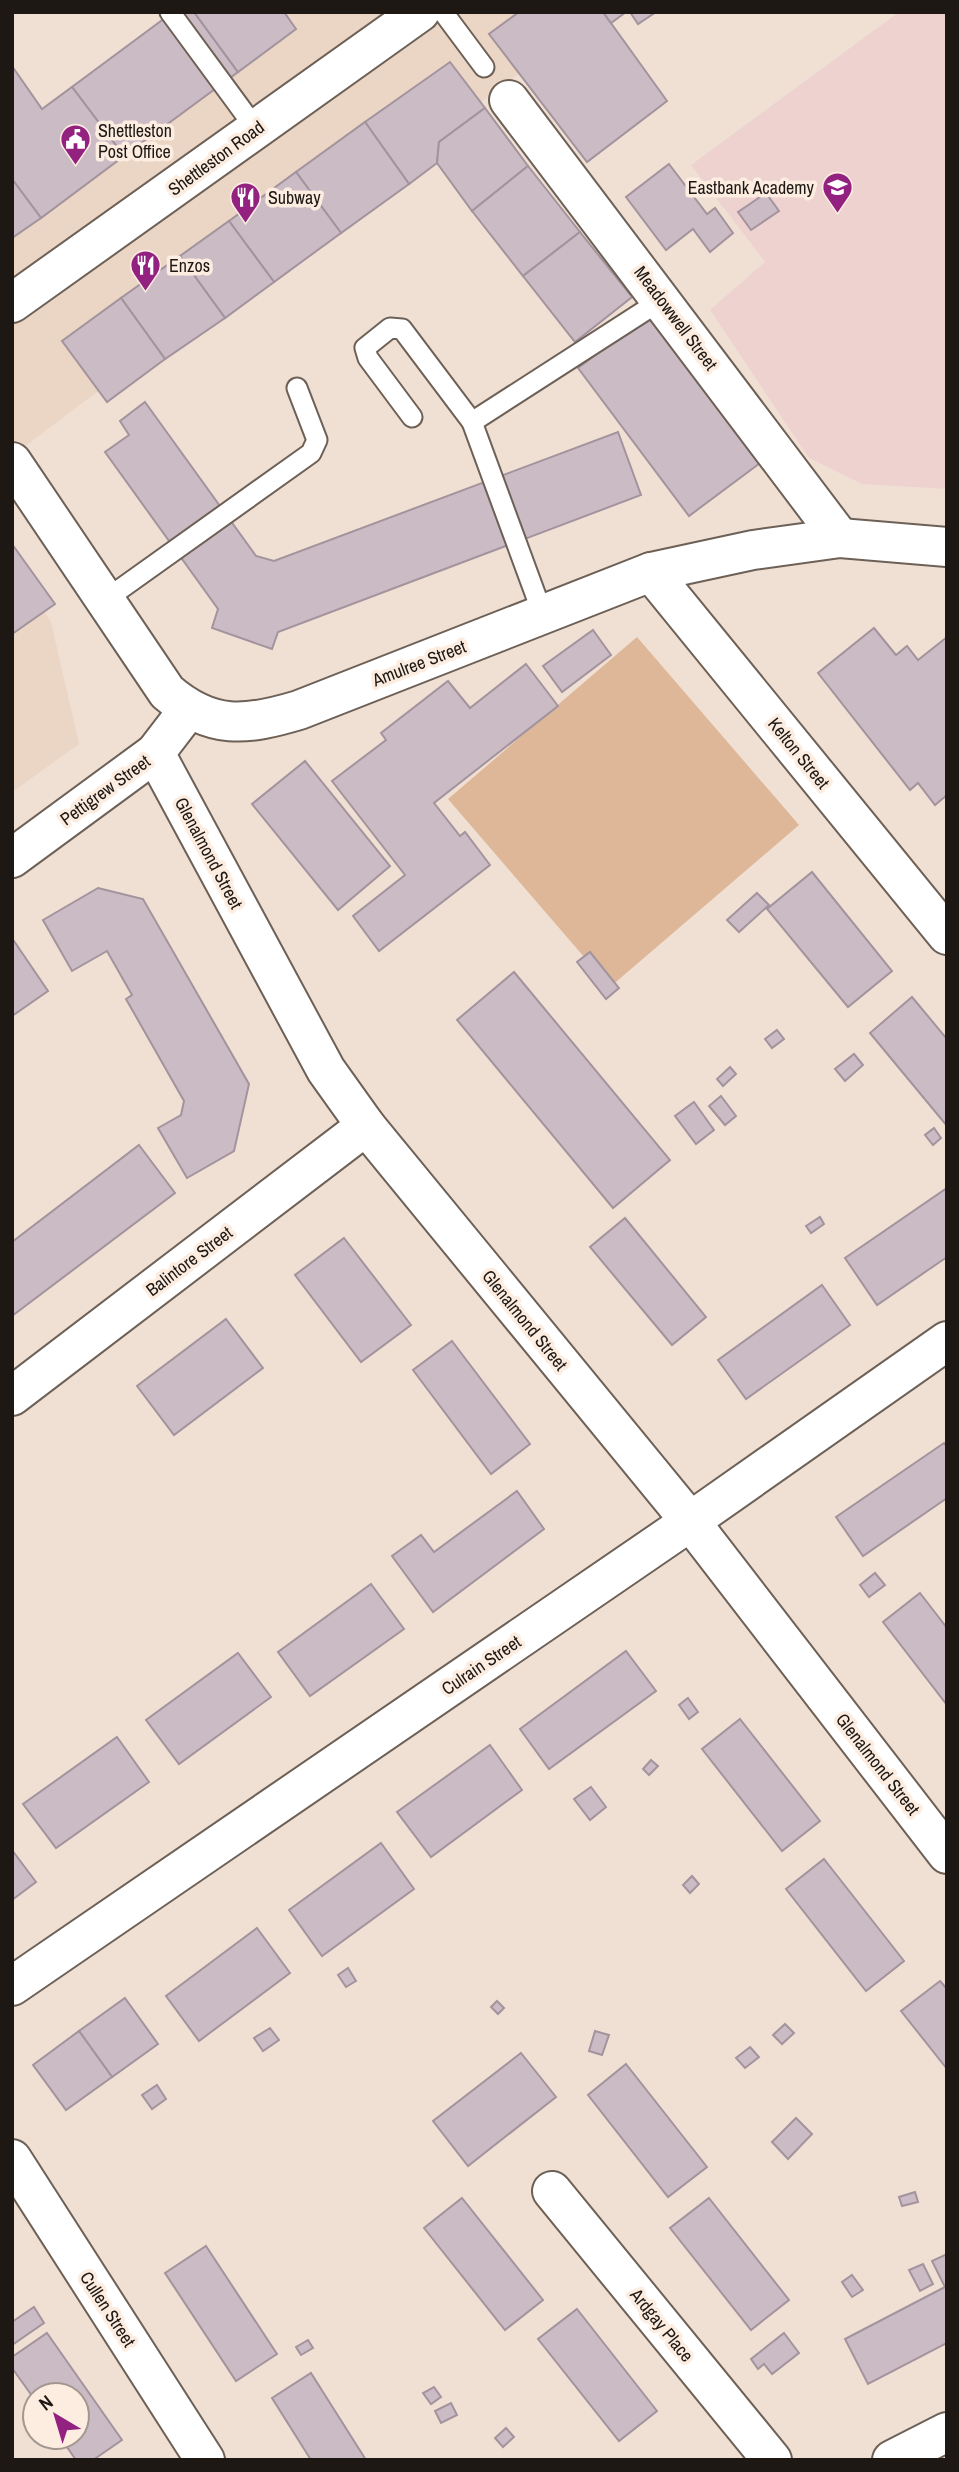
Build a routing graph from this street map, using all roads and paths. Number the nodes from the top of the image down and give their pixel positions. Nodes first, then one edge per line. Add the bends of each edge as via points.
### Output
1 (170, 12) edge
2 (420, 12) edge
3 (443, 12) edge
4 (484, 67) dead end
5 (509, 100) dead end
6 (256, 129) junction
7 (663, 299) junction
8 (12, 303) edge
9 (297, 388) dead end
10 (412, 417) dead end
11 (472, 422) junction
12 (12, 462) edge
13 (840, 538) junction
14 (947, 547) edge
15 (651, 572) junction
16 (104, 600) junction
17 (543, 615) junction
18 (188, 710) junction
19 (155, 753) junction
20 (12, 858) edge
21 (947, 935) edge
22 (366, 1126) junction
23 (947, 1341) edge
24 (12, 1396) edge
25 (690, 1521) junction
26 (947, 1854) edge
27 (12, 1986) edge
28 (12, 2159) edge
29 (552, 2191) dead end
30 (947, 2432) edge
31 (205, 2460) edge
32 (772, 2460) edge
33 (892, 2460) edge

1 - 6 lane
2 - 6 street, Shettleston Road
3 - 4 lane
5 - 7 street, Meadowwell Street
6 - 8 street, Shettleston Road
7 - 11 lane
7 - 13 street, Meadowwell Street
9 - 16 lane via 317,440 311,453
10 - 11 lane via 365,348 390,328 401,329
11 - 17 lane
12 - 16 street, Amulree Street
13 - 14 street, Amulree Street
13 - 15 street, Amulree Street via 753,550
15 - 17 street, Amulree Street
15 - 21 street, Kelton Street
16 - 18 street, Amulree Street via 167,692
17 - 18 street, Amulree Street via 269,719 241,723
18 - 19 street, Pettigrew Street
19 - 20 street, Pettigrew Street
19 - 22 street, Glenalmond Street via 326,1070
22 - 24 street, Balintore Street
22 - 25 street, Glenalmond Street
23 - 25 street, Culrain Street
25 - 26 street, Glenalmond Street
25 - 27 street, Culrain Street
28 - 31 street, Cullen Street
29 - 32 street, Ardgay Place
30 - 33 street

